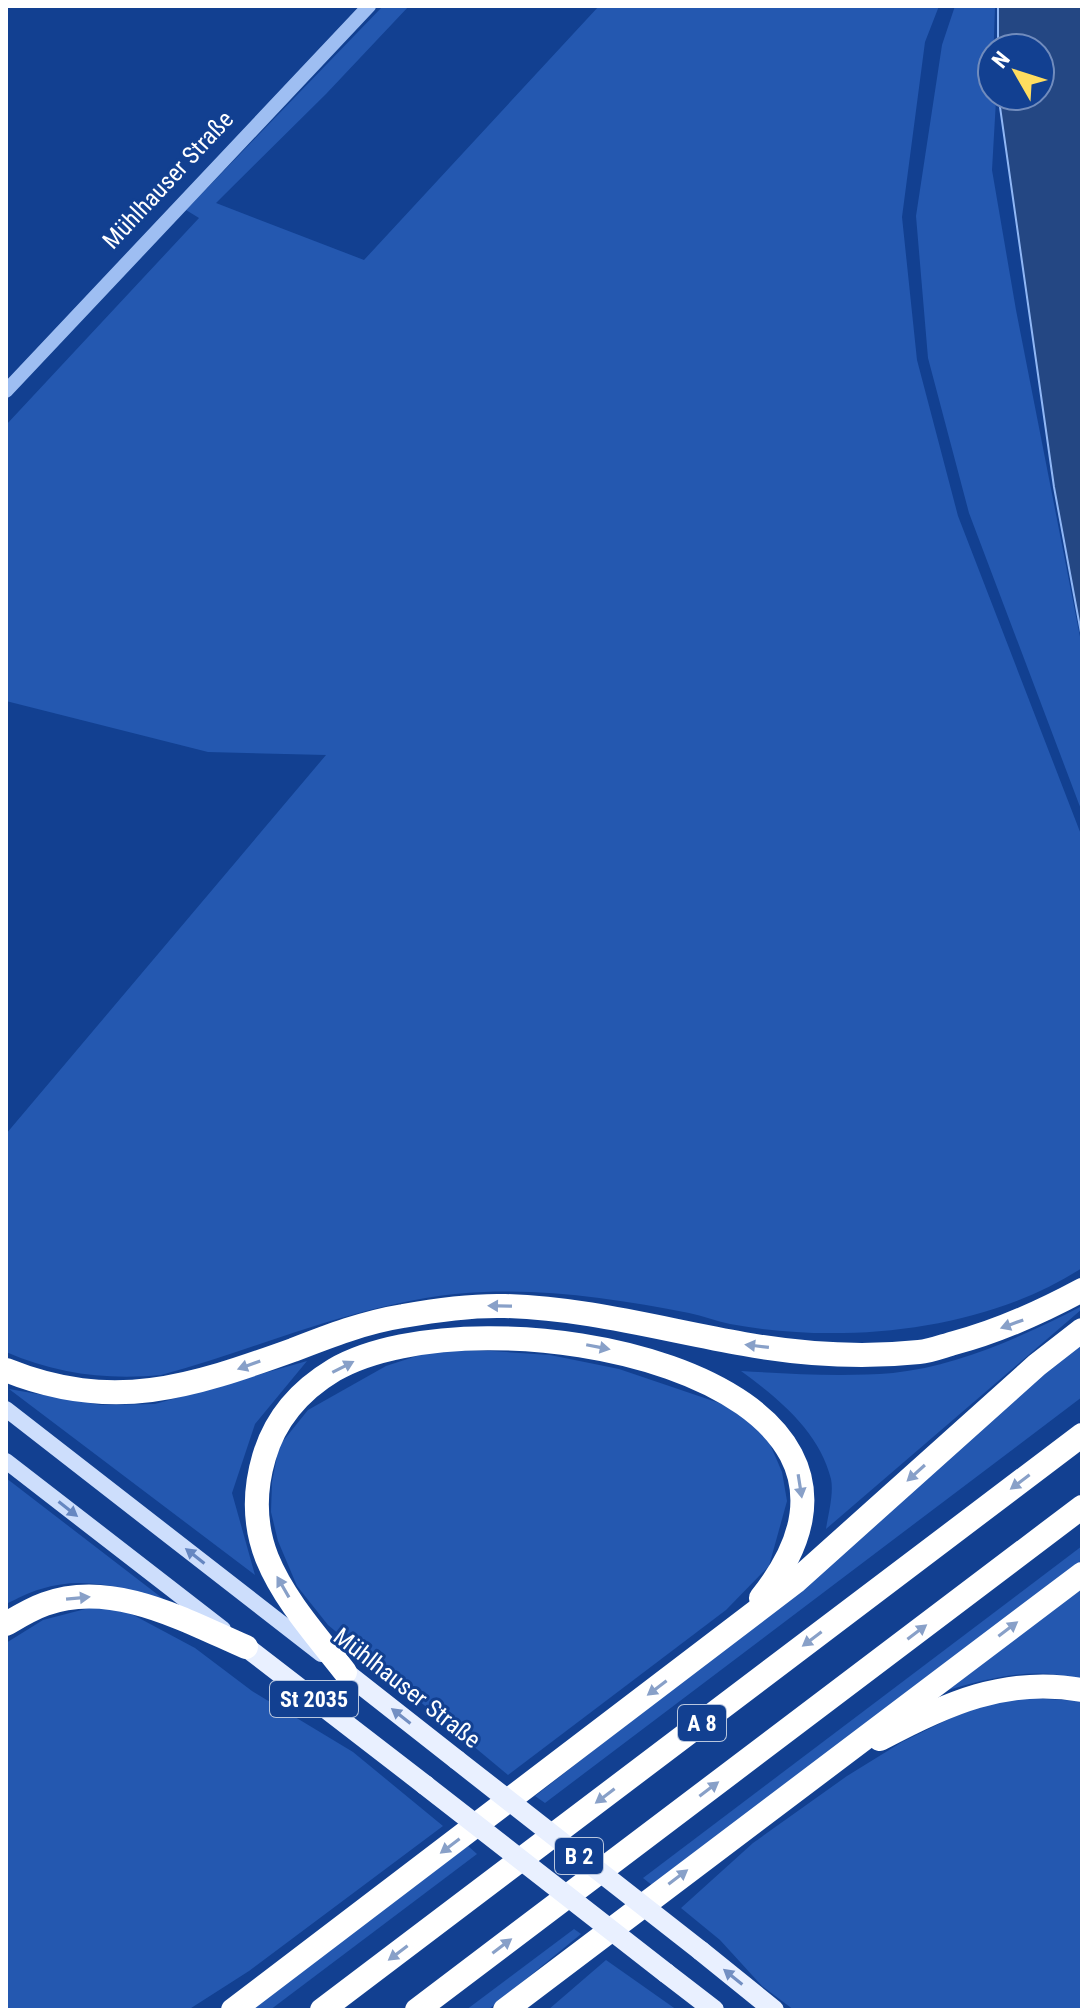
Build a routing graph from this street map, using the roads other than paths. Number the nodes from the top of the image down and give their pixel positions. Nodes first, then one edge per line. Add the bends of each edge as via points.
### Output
1 (369, 6) edge
2 (6, 391) edge
3 (1082, 1290) edge
4 (1082, 1330) edge
5 (6, 1370) edge
6 (6, 1409) edge
7 (1082, 1435) edge
8 (6, 1461) edge
9 (1082, 1507) edge
10 (1082, 1574) edge
11 (6, 1624) edge
12 (719, 1641) junction
13 (246, 1647) junction
14 (345, 1672) junction
15 (1082, 1690) edge
16 (811, 1776) junction
17 (253, 1995) junction
18 (223, 2010) edge
19 (233, 2010) edge
20 (322, 2010) edge
21 (417, 2010) edge
22 (505, 2010) edge
23 (714, 2010) edge
24 (774, 2010) edge

1 - 2 street, Mühlhauser Straße
3 -> 5 highway via 1030,1318 921,1352 803,1352 609,1317 505,1306 385,1319 236,1370 134,1394 70,1390
4 -> 12 highway via 795,1582
14 -> 6 main road, Mühlhauser Straße / St 2035
7 -> 20 highway, A 8
8 -> 13 main road, St 2035
21 -> 9 highway, A 8
16 -> 10 highway
11 -> 13 highway via 47,1603 120,1599
14 -> 12 highway via 299,1613 267,1558 256,1510 269,1441 295,1400 335,1370 400,1347 459,1338 527,1338 621,1352 718,1390 766,1422 797,1468 802,1492 799,1534 775,1579
12 -> 17 highway
13 - 23 main road, St 2035, bridge
24 -> 14 main road, Mühlhauser Straße / B 2, bridge
15 - 16 highway via 1036,1685 990,1692 899,1729
22 -> 16 highway
17 - 18 highway
17 - 19 highway

